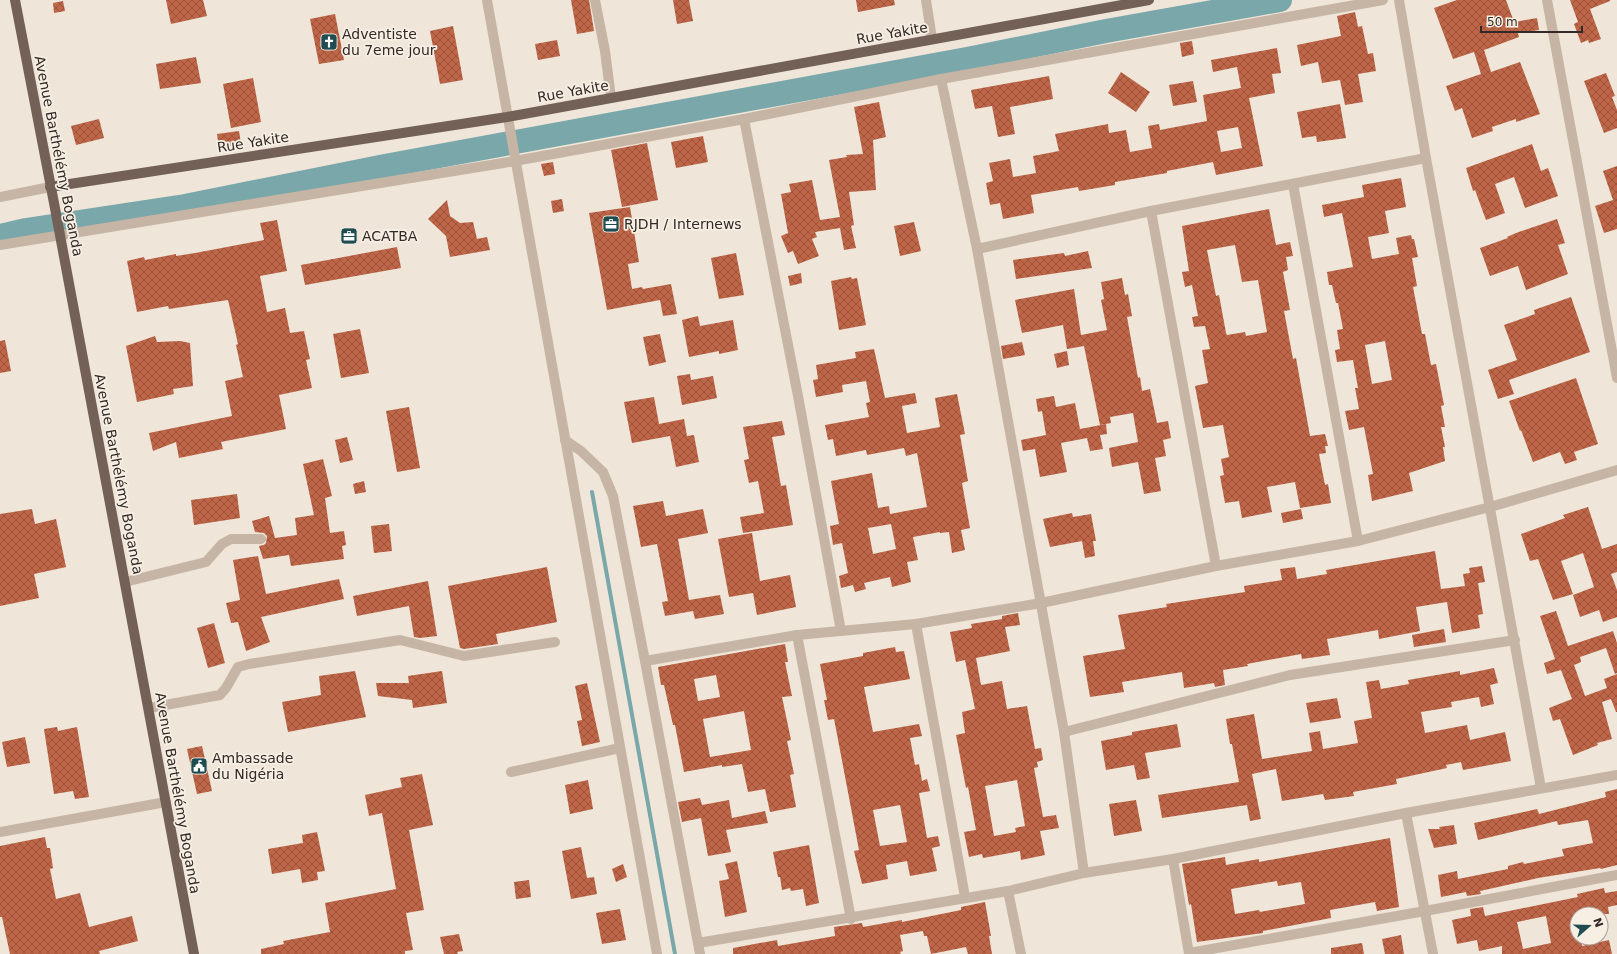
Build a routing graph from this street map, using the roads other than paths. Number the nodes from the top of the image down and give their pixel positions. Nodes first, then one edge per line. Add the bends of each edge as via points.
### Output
1 (15, 0) edge
2 (487, 0) edge
3 (595, 0) edge
4 (926, 0) edge
5 (1149, 0) edge
6 (1383, 0) edge
7 (1399, 0) edge
8 (1547, 0) edge
9 (1100, 4) edge
10 (932, 39) junction
11 (941, 79) junction
12 (611, 98) junction
13 (507, 117) junction
14 (744, 119) junction
15 (1426, 158) junction
16 (516, 161) junction
17 (1293, 184) junction
18 (50, 188) junction
19 (0, 197) edge
20 (1151, 211) junction
21 (60, 235) junction
22 (0, 245) edge
23 (977, 249) junction
24 (1617, 378) edge
25 (565, 440) junction
26 (1617, 470) edge
27 (1490, 507) junction
28 (261, 539) dead end
29 (1358, 541) junction
30 (1216, 566) junction
31 (125, 582) junction
32 (1041, 603) junction
33 (916, 624) junction
34 (841, 631) junction
35 (798, 635) junction
36 (1515, 640) junction
37 (555, 642) dead end
38 (645, 661) junction
39 (149, 708) junction
40 (1064, 732) junction
41 (620, 748) junction
42 (511, 772) dead end
43 (1617, 775) edge
44 (1541, 788) junction
45 (166, 802) junction
46 (1406, 813) junction
47 (0, 832) edge
48 (1173, 859) junction
49 (1084, 873) junction
50 (1617, 875) edge
51 (1008, 891) junction
52 (965, 898) junction
53 (1425, 911) junction
54 (851, 919) junction
55 (698, 943) junction
56 (1189, 953) edge
57 (194, 954) edge
58 (658, 954) edge
59 (700, 954) edge
60 (1022, 954) edge
61 (1433, 954) edge

1 - 18 main road, Avenue Barthélémy Boganda
2 - 13 street
3 - 12 street
4 - 10 street
5 - 9 main road, Rue Yakite
6 - 11 street
7 - 15 street
8 - 24 street
9 - 10 main road, Rue Yakite
10 - 12 main road, Rue Yakite
11 - 14 street
11 - 23 street
12 - 13 main road, Rue Yakite
13 - 16 street
13 - 18 main road, Rue Yakite
14 - 16 street
14 - 34 street via 797,388
15 - 17 street
15 - 27 street
16 - 21 street
16 - 25 street
17 - 20 street
17 - 29 street
18 - 19 street, Rue Yakite
18 - 21 main road, Avenue Barthélémy Boganda
20 - 23 street
20 - 30 street
21 - 22 street
21 - 31 main road, Avenue Barthélémy Boganda
23 - 32 street
25 - 38 street via 603,472 613,496
25 - 41 street
26 - 27 street
27 - 29 street
27 - 36 street
28 - 31 street via 231,539 222,544 206,562
29 - 30 street
30 - 32 street
31 - 39 main road, Avenue Barthélémy Boganda
32 - 33 street
32 - 40 street
33 - 34 street
33 - 52 street
34 - 35 street
35 - 38 street
35 - 54 street
36 - 40 street via 1290,675
36 - 44 street
37 - 39 street via 464,656 400,640 249,664 238,667 220,695
38 - 55 street
39 - 45 main road, Avenue Barthélémy Boganda
40 - 49 street
41 - 42 street
41 - 58 street
43 - 44 street
44 - 46 street
45 - 47 street
45 - 57 main road, Avenue Barthélémy Boganda
46 - 48 street
46 - 53 street
48 - 49 street
48 - 56 street
49 - 51 street
50 - 53 street
51 - 52 street
51 - 60 street
52 - 54 street
53 - 56 street
53 - 61 street
54 - 55 street
55 - 59 street

